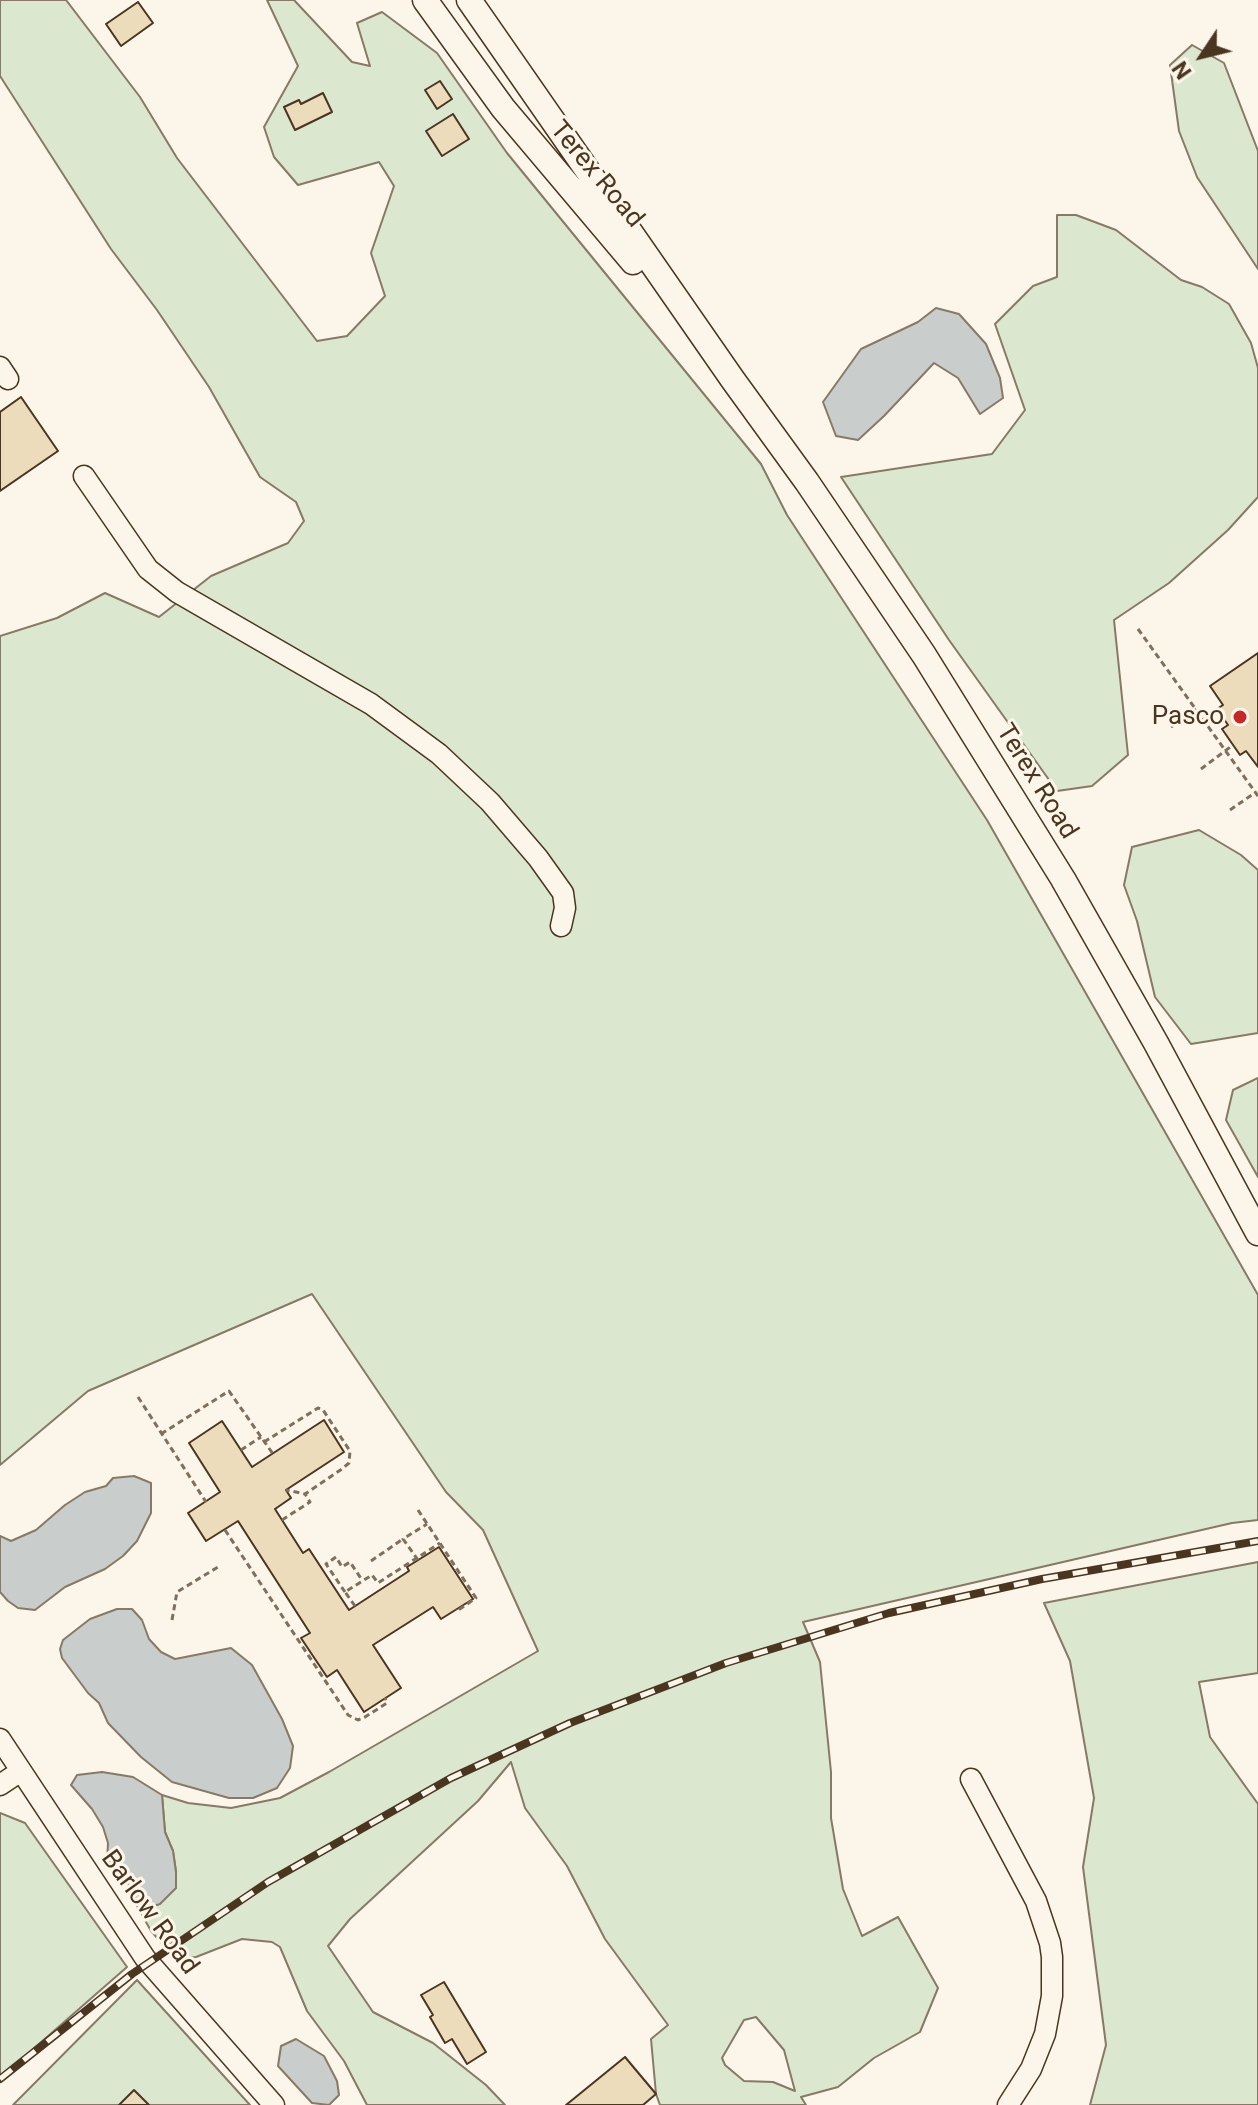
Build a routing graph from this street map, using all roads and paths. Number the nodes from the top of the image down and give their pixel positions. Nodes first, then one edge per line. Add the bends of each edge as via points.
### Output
1 (425, 0) edge
2 (469, 0) edge
3 (733, 380) junction
4 (84, 476) dead end
5 (1138, 629) dead end
6 (1196, 709) junction
7 (1171, 727) dead end
8 (1233, 745) dead end
9 (1226, 751) junction
10 (1201, 769) dead end
11 (1257, 794) edge
12 (1230, 810) dead end
13 (561, 926) dead end
14 (1258, 1233) edge
15 (138, 1397) dead end
16 (161, 1434) junction
17 (262, 1439) junction
18 (241, 1450) dead end
19 (273, 1454) dead end
20 (286, 1490) dead end
21 (305, 1494) junction
22 (206, 1502) dead end
23 (418, 1510) dead end
24 (282, 1520) dead end
25 (427, 1524) junction
26 (225, 1530) dead end
27 (403, 1539) junction
28 (440, 1543) junction
29 (417, 1560) junction
30 (371, 1561) dead end
31 (218, 1567) dead end
32 (363, 1581) junction
33 (345, 1592) junction
34 (350, 1599) junction
35 (344, 1603) dead end
36 (355, 1606) dead end
37 (457, 1609) dead end
38 (172, 1620) dead end
39 (385, 1698) dead end
40 (0, 1739) edge
41 (21, 1771) junction
42 (971, 1779) dead end
43 (0, 1785) edge
44 (274, 2105) edge
45 (1008, 2105) edge

1 - 3 main road, Terex Road via 503,108
2 - 3 main road, Terex Road
3 - 14 main road, Terex Road via 924,655 1016,803 1156,1043
4 - 13 street via 148,569 177,592 371,704 439,754 490,802 563,893
5 - 6 path
6 - 7 path
6 - 9 path
8 - 9 path
9 - 10 path
9 - 11 path
11 - 12 path
15 - 16 path
16 - 17 path via 229,1391
16 - 22 path
17 - 18 path
17 - 19 path
17 - 21 path via 323,1410 351,1457
20 - 21 path
21 - 24 path via 310,1502
23 - 25 path
25 - 27 path
25 - 28 path
26 - 39 path via 348,1715 365,1717 387,1703
27 - 29 path
27 - 30 path
28 - 29 path
28 - 37 path via 476,1598
29 - 32 path via 378,1583 372,1575
31 - 38 path via 177,1592
32 - 33 path
32 - 33 path via 350,1562 342,1567 336,1557 326,1564
33 - 34 path
34 - 35 path
34 - 36 path
40 - 41 street, Barlow Road
41 - 43 street
41 - 44 street, Barlow Road via 145,1958
42 - 45 street via 1036,1901 1052,1957 1045,2034

